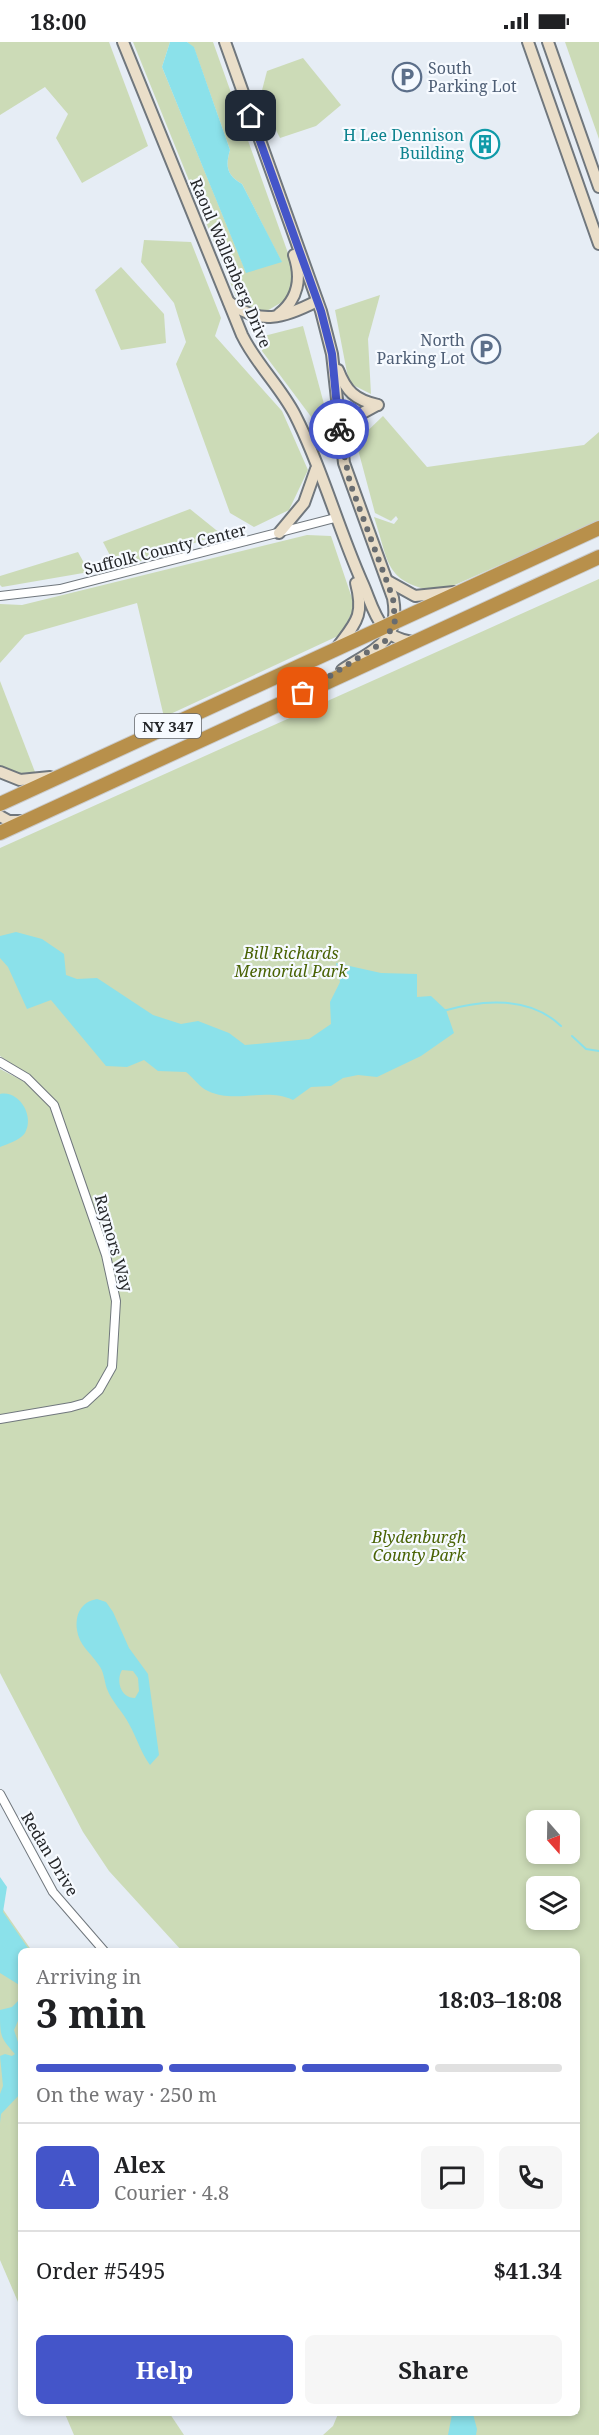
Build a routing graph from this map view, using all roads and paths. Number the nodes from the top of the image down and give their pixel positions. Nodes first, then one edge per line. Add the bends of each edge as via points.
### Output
1 (225, 42) edge
2 (528, 42) edge
3 (548, 42) edge
4 (125, 45) edge
5 (573, 113) junction
6 (555, 119) junction
7 (276, 185) junction
8 (599, 187) edge
9 (599, 244) edge
10 (318, 301) junction
11 (229, 302) junction
12 (279, 315) junction
13 (332, 354) junction
14 (340, 441) junction
15 (316, 469) junction
16 (335, 518) junction
17 (599, 528) edge
18 (279, 533) junction
19 (350, 556) junction
20 (599, 557) edge
21 (388, 581) junction
22 (463, 590) junction
23 (0, 596) edge
24 (390, 628) junction
25 (412, 642) junction
26 (336, 649) junction
27 (317, 686) junction
28 (0, 772) edge
29 (62, 776) junction
30 (0, 804) edge
31 (0, 816) edge
32 (27, 821) junction
33 (0, 833) edge
34 (0, 1062) edge
35 (0, 1419) edge
36 (0, 1794) edge
37 (102, 1948) edge

1 - 7 street
2 - 6 street
3 - 5 street
4 - 11 street, Raoul Wallenberg Drive
5 - 6 street
5 - 8 street
6 - 9 street
7 - 10 street
7 - 12 street via 282,222 299,276 294,296
10 - 12 street
10 - 13 street
11 - 12 street via 257,318
11 - 15 street, Raoul Wallenberg Drive via 251,353 294,414
13 - 14 street
13 - 14 street via 350,394 378,405 349,422
14 - 21 street via 354,494
15 - 16 street, Raoul Wallenberg Drive
15 - 18 street via 304,503
16 - 18 street, Suffolk County Center
16 - 19 street, Raoul Wallenberg Drive
17 - 22 highway, NY 347
18 - 23 street, Suffolk County Center via 53,590
19 - 24 street
19 - 26 street via 360,612 356,624
20 - 25 highway, NY 347
21 - 22 street via 419,596
21 - 24 street via 393,598
22 - 24 highway, NY 347
24 - 25 street
24 - 26 highway, NY 347
24 - 27 street via 380,645
25 - 27 highway, NY 347
26 - 29 highway, NY 347
27 - 32 highway, NY 347
28 - 29 street via 20,780
29 - 30 highway, NY 347
31 - 32 street via 9,821
32 - 33 highway, NY 347
34 - 35 street, Raynors Way via 27,1078 54,1105 106,1255 116,1300 112,1367 99,1390 71,1407
36 - 37 street, Redan Drive via 53,1892

